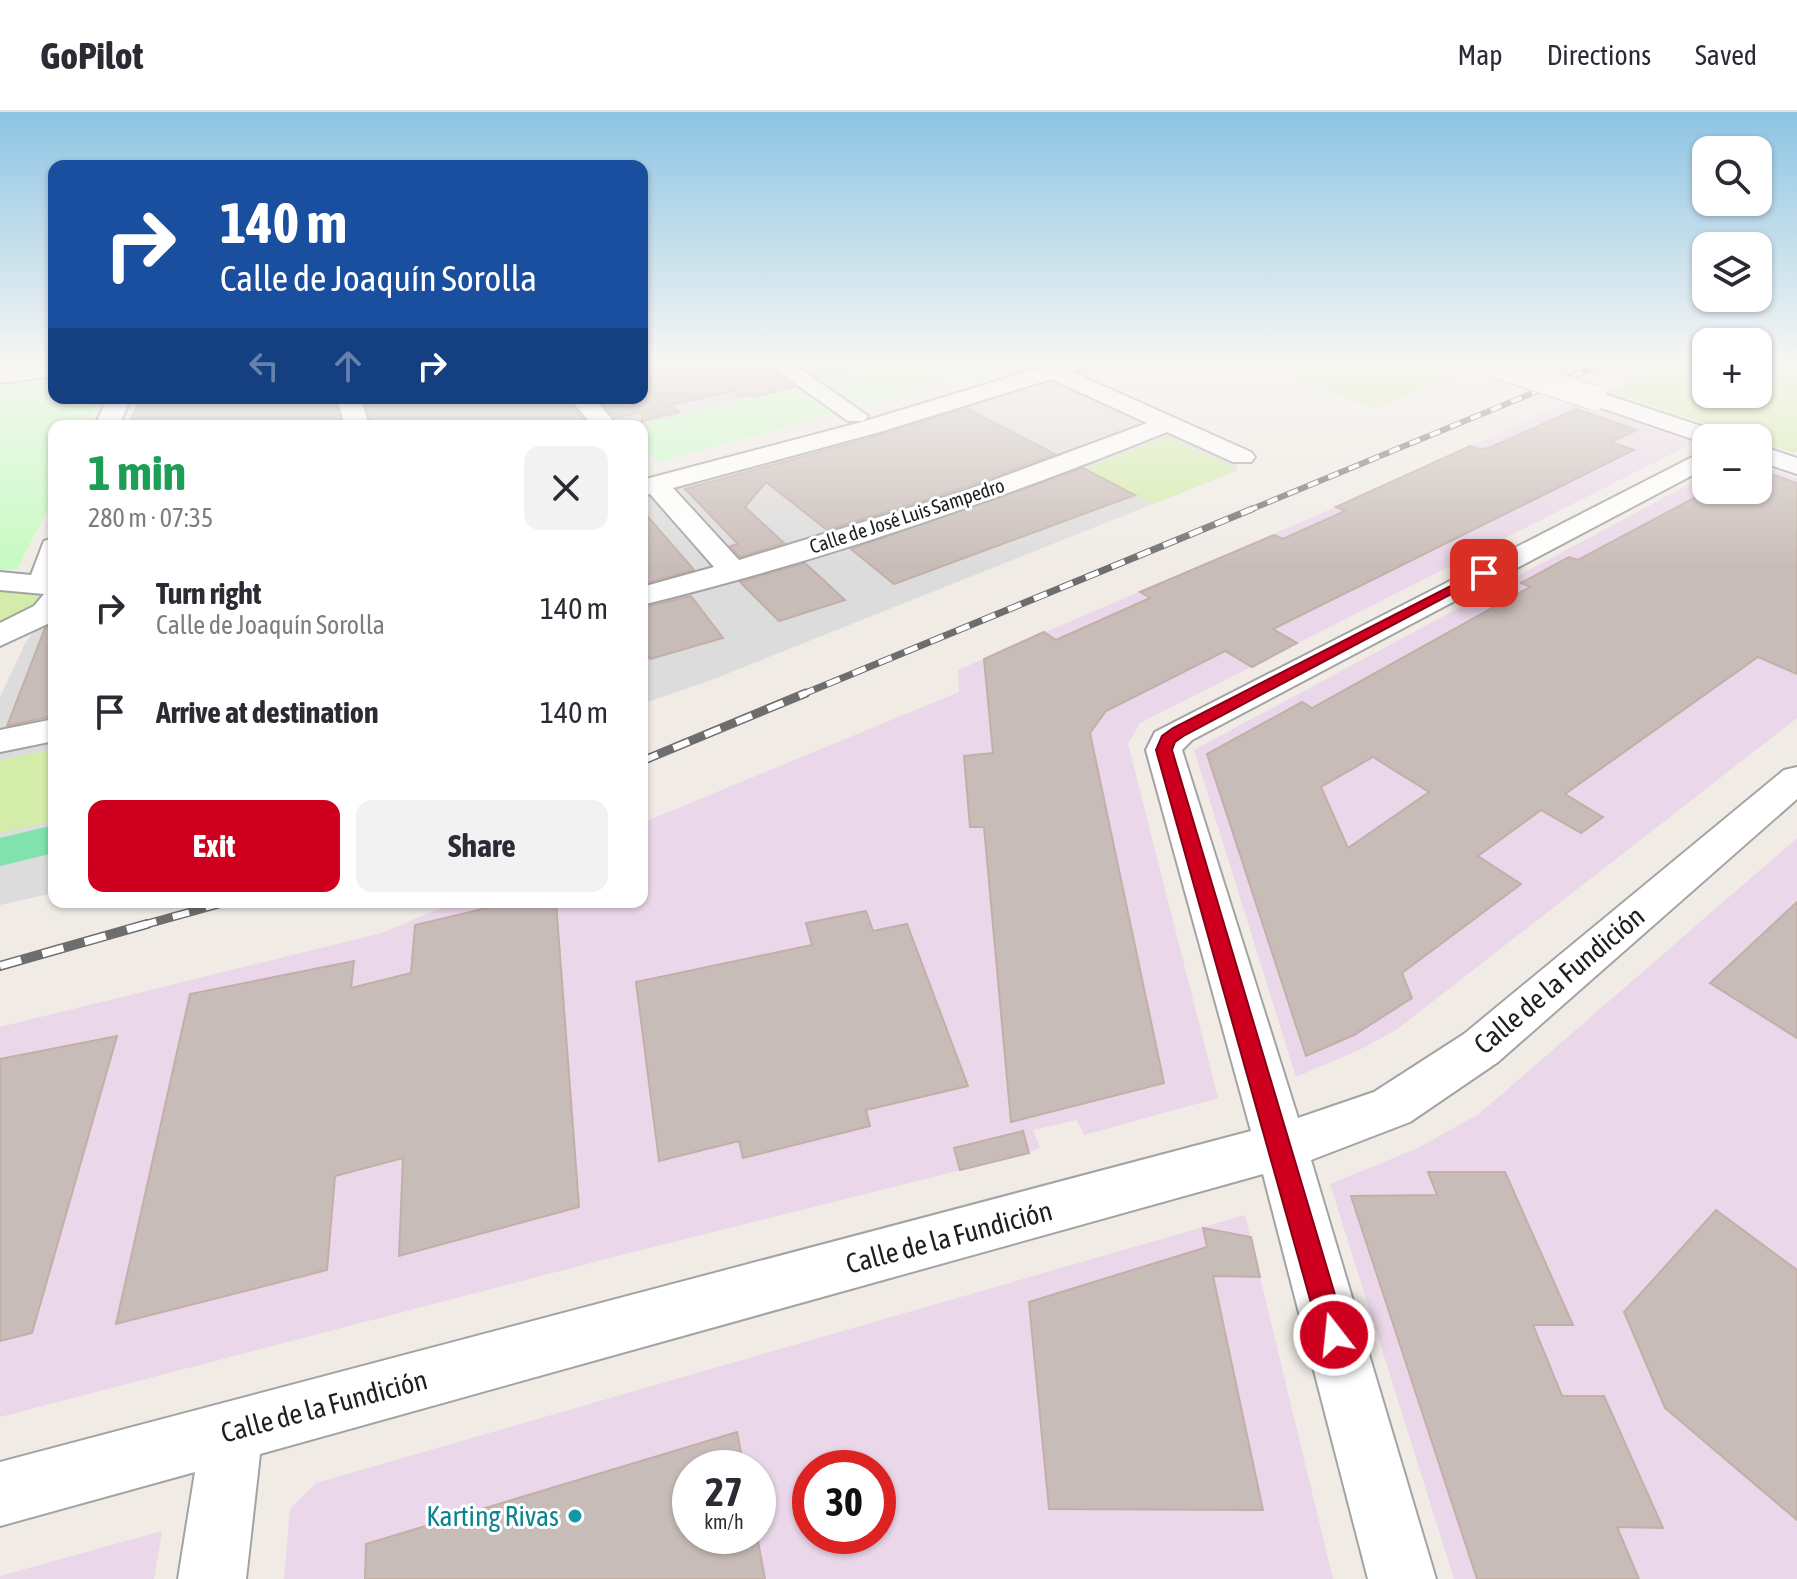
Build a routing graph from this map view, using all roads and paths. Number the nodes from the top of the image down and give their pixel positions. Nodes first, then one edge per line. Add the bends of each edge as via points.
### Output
1 (803, 431) edge
2 (846, 431) edge
3 (1147, 431) edge
4 (1186, 431) edge
5 (1242, 457) dead end
6 (1772, 458) edge
7 (1692, 465) edge
8 (1797, 466) edge
9 (648, 476) edge
10 (648, 477) edge
11 (648, 479) edge
12 (733, 571) junction
13 (48, 576) edge
14 (0, 581) edge
15 (648, 594) edge
16 (42, 605) edge
17 (0, 666) edge
18 (48, 731) edge
19 (0, 741) edge
20 (1796, 781) edge
21 (1281, 1147) junction
22 (232, 1431) junction
23 (0, 1494) edge
24 (212, 1579) edge
25 (1402, 1579) edge

1 - 9 street
2 - 10 street via 804,446
3 - 12 street, Calle de José Luis Sampedro via 1052,470
4 - 5 street
6 - 8 street
7 - 21 street via 1168,740 1164,750
11 - 12 street
12 - 15 street, Calle de José Luis Sampedro
13 - 16 street
14 - 16 street
16 - 17 street
18 - 19 street
20 - 21 street, Calle de la Fundición via 1481,1048 1392,1107
21 - 22 street, Calle de la Fundición
21 - 25 street
22 - 23 street, Calle de la Fundición
22 - 24 street

